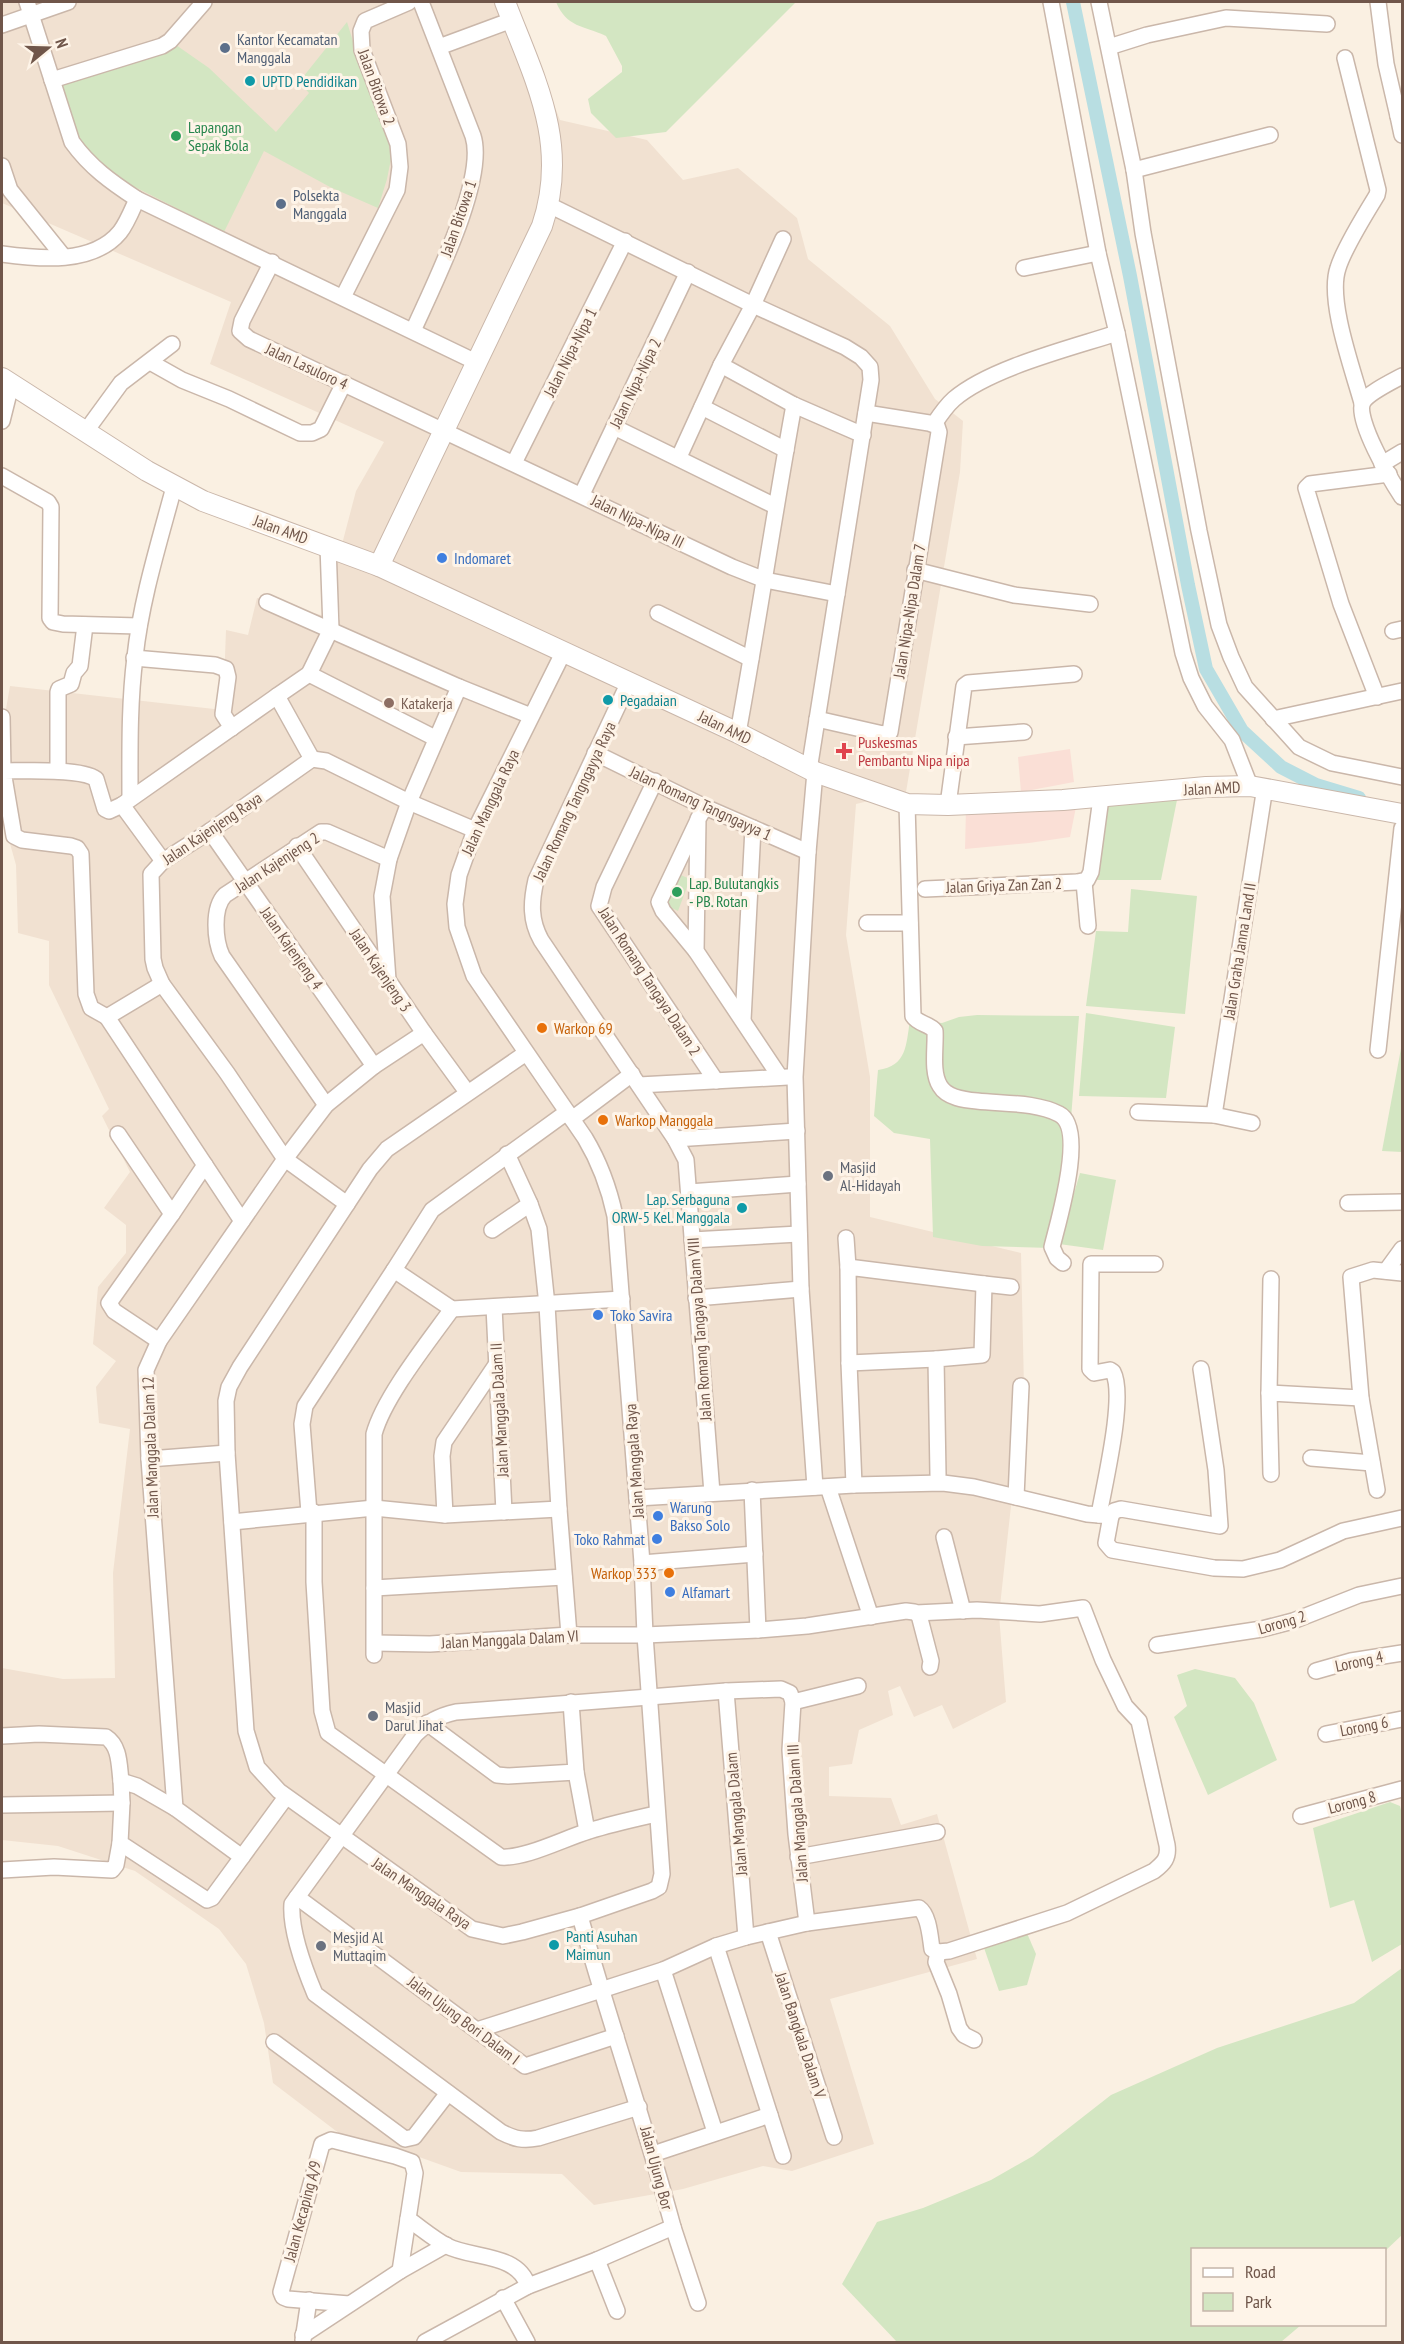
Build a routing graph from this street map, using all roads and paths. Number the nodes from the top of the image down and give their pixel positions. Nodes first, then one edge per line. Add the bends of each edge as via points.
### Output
1 (68, 2) edge
2 (204, 2) edge
3 (409, 2) edge
4 (421, 2) edge
5 (1051, 2) edge
6 (1099, 2) edge
7 (1378, 2) edge
8 (29, 8) edge
9 (508, 11) edge
10 (1327, 24) dead end
11 (2, 25) edge
12 (439, 46) junction
13 (1109, 47) junction
14 (1345, 58) dead end
15 (52, 80) junction
16 (1400, 116) edge
17 (1270, 135) dead end
18 (1402, 135) edge
19 (2, 166) edge
20 (1134, 170) junction
21 (137, 199) junction
22 (549, 205) junction
23 (783, 239) dead end
24 (625, 241) junction
25 (1098, 253) junction
26 (2, 254) edge
27 (63, 256) junction
28 (272, 262) junction
29 (1024, 268) dead end
30 (688, 272) junction
31 (343, 297) junction
32 (753, 305) junction
33 (413, 331) junction
34 (1117, 333) junction
35 (172, 344) dead end
36 (150, 362) junction
37 (476, 362) junction
38 (721, 365) junction
39 (1402, 376) edge
40 (6, 382) edge
41 (344, 383) junction
42 (1362, 403) junction
43 (794, 405) junction
44 (702, 407) junction
45 (866, 413) junction
46 (2, 421) edge
47 (932, 424) junction
48 (614, 427) junction
49 (86, 431) junction
50 (443, 432) junction
51 (863, 435) junction
52 (786, 450) junction
53 (1402, 452) edge
54 (679, 457) junction
55 (514, 463) junction
56 (1385, 469) junction
57 (2, 476) edge
58 (174, 487) junction
59 (582, 494) junction
60 (1402, 496) edge
61 (775, 506) junction
62 (328, 546) junction
63 (379, 566) junction
64 (915, 570) junction
65 (765, 580) junction
66 (837, 594) junction
67 (267, 602) dead end
68 (1090, 604) dead end
69 (658, 613) dead end
70 (85, 625) junction
71 (139, 626) junction
72 (331, 629) junction
73 (564, 651) junction
74 (134, 658) junction
75 (751, 659) junction
76 (309, 674) junction
77 (1074, 675) dead end
78 (629, 682) junction
79 (459, 687) junction
80 (1402, 691) edge
81 (277, 696) junction
82 (1377, 697) junction
83 (531, 716) junction
84 (2, 717) edge
85 (818, 719) junction
86 (1273, 719) junction
87 (232, 728) junction
88 (1024, 732) dead end
89 (738, 733) junction
90 (956, 737) junction
91 (435, 738) junction
92 (595, 753) junction
93 (312, 759) junction
94 (2, 771) edge
95 (58, 771) junction
96 (812, 771) junction
97 (1402, 777) edge
98 (655, 781) junction
99 (1258, 787) junction
100 (1101, 798) junction
101 (126, 802) junction
102 (409, 802) junction
103 (907, 804) junction
104 (948, 805) junction
105 (702, 813) junction
106 (1402, 814) edge
107 (753, 828) junction
108 (1402, 828) edge
109 (475, 830) junction
110 (210, 831) junction
111 (297, 846) junction
112 (808, 852) junction
113 (389, 859) junction
114 (163, 861) junction
115 (246, 881) junction
116 (1084, 882) junction
117 (925, 889) dead end
118 (867, 923) dead end
119 (910, 923) junction
120 (1088, 926) dead end
121 (696, 951) junction
122 (387, 980) junction
123 (162, 984) junction
124 (107, 1017) junction
125 (743, 1020) junction
126 (424, 1033) junction
127 (1378, 1050) dead end
128 (526, 1053) junction
129 (374, 1066) junction
130 (788, 1077) junction
131 (635, 1080) junction
132 (716, 1081) junction
133 (467, 1092) junction
134 (326, 1105) junction
135 (1138, 1112) dead end
136 (569, 1115) junction
137 (1214, 1115) junction
138 (1252, 1124) dead end
139 (797, 1131) junction
140 (118, 1134) dead end
141 (675, 1138) junction
142 (507, 1154) junction
143 (285, 1159) junction
144 (205, 1165) junction
145 (798, 1184) junction
146 (689, 1192) junction
147 (1348, 1203) dead end
148 (1402, 1203) edge
149 (347, 1204) junction
150 (530, 1204) junction
151 (172, 1214) junction
152 (242, 1221) junction
153 (492, 1230) dead end
154 (799, 1234) junction
155 (846, 1238) dead end
156 (692, 1240) junction
157 (1402, 1249) edge
158 (1063, 1263) dead end
159 (1155, 1264) dead end
160 (848, 1267) junction
161 (394, 1270) junction
162 (1386, 1271) junction
163 (1402, 1273) edge
164 (1271, 1279) dead end
165 (984, 1284) junction
166 (1011, 1287) dead end
167 (801, 1289) junction
168 (696, 1298) junction
169 (622, 1299) junction
170 (547, 1305) junction
171 (494, 1307) junction
172 (452, 1310) junction
173 (159, 1341) junction
174 (936, 1359) junction
175 (849, 1363) junction
176 (496, 1365) junction
177 (1201, 1369) dead end
178 (1021, 1386) dead end
179 (1269, 1393) junction
180 (1361, 1398) junction
181 (227, 1453) junction
182 (1311, 1458) dead end
183 (149, 1459) junction
184 (1372, 1463) junction
185 (1271, 1474) dead end
186 (938, 1475) dead end
187 (854, 1485) junction
188 (821, 1487) junction
189 (752, 1490) junction
190 (1377, 1490) dead end
191 (712, 1492) junction
192 (1016, 1497) junction
193 (637, 1498) junction
194 (374, 1508) junction
195 (559, 1509) junction
196 (504, 1512) junction
197 (311, 1513) junction
198 (445, 1515) junction
199 (1105, 1516) junction
200 (1402, 1518) edge
201 (232, 1522) junction
202 (944, 1538) dead end
203 (755, 1554) junction
204 (642, 1563) junction
205 (564, 1577) junction
206 (1402, 1586) edge
207 (374, 1588) junction
208 (963, 1611) junction
209 (916, 1613) junction
210 (871, 1617) junction
211 (758, 1630) junction
212 (569, 1635) junction
213 (645, 1635) junction
214 (1157, 1645) dead end
215 (1402, 1653) edge
216 (931, 1664) dead end
217 (1316, 1671) dead end
218 (858, 1686) dead end
219 (726, 1691) junction
220 (649, 1697) junction
221 (571, 1702) junction
222 (793, 1702) junction
223 (1402, 1719) edge
224 (427, 1723) junction
225 (1326, 1734) dead end
226 (2, 1736) edge
227 (576, 1772) junction
228 (387, 1777) junction
229 (121, 1781) junction
230 (1402, 1789) edge
231 (286, 1797) junction
232 (122, 1803) junction
233 (2, 1805) edge
234 (175, 1808) junction
235 (656, 1814) junction
236 (1301, 1816) dead end
237 (587, 1831) junction
238 (937, 1832) dead end
239 (340, 1837) junction
240 (120, 1843) junction
241 (242, 1857) junction
242 (798, 1857) junction
243 (2, 1870) edge
244 (297, 1897) junction
245 (580, 1916) junction
246 (807, 1923) junction
247 (768, 1932) junction
248 (746, 1936) junction
249 (716, 1946) junction
250 (938, 1952) junction
251 (663, 1970) junction
252 (601, 1990) junction
253 (477, 2030) junction
254 (616, 2036) junction
255 (974, 2040) dead end
256 (274, 2042) dead end
257 (448, 2092) junction
258 (639, 2107) junction
259 (770, 2115) junction
260 (714, 2133) junction
261 (834, 2137) dead end
262 (653, 2154) junction
263 (783, 2156) dead end
264 (408, 2219) junction
265 (673, 2227) junction
266 (446, 2246) junction
267 (597, 2260) junction
268 (400, 2271) junction
269 (528, 2286) junction
270 (503, 2298) junction
271 (309, 2300) junction
272 (698, 2303) dead end
273 (349, 2304) junction
274 (617, 2311) dead end
275 (450, 2336) edge
276 (303, 2339) edge
277 (425, 2343) edge
278 (528, 2343) edge

1 - 8 street
2 - 15 street via 171,41 162,46
3 - 31 street, Jalan Bitowa 2 via 365,21 361,31 362,50 398,144 400,167 397,190
4 - 12 street, Jalan Bitowa 1
5 - 25 street
6 - 13 street
7 - 16 street via 1386,64
8 - 11 street
8 - 15 street
9 - 12 street
9 - 22 street via 545,108 552,165
10 - 13 street via 1226,18
12 - 33 street, Jalan Bitowa 1 via 476,151 461,220
13 - 20 street
14 - 42 street via 1378,190 1336,276 1337,304
15 - 21 street via 72,142 84,159
16 - 18 street
17 - 20 street
19 - 27 street via 10,190
20 - 86 street via 1219,625 1245,687
21 - 27 street via 116,236 88,253
21 - 28 street
22 - 24 street
22 - 37 street
23 - 32 street
24 - 30 street
24 - 55 street, Jalan Nipa-Nipa 1
25 - 29 street
25 - 34 street
26 - 27 street
28 - 31 street
28 - 41 street, Jalan Lasuloro 4 via 242,321 242,333
30 - 32 street
30 - 48 street, Jalan Nipa-Nipa 2
31 - 33 street
32 - 38 street
32 - 45 street via 861,357 872,373
33 - 37 street
34 - 47 street via 998,374 955,398
34 - 99 street via 1183,653 1205,706 1232,740
35 - 36 street
36 - 41 street via 300,433 321,429
36 - 49 street via 113,391
37 - 50 street
38 - 43 street
38 - 44 street
39 - 42 street
40 - 46 street
40 - 49 street, Jalan AMD
41 - 50 street, Jalan Lasuloro 4
42 - 56 street via 1363,419
43 - 51 street
43 - 52 street
44 - 52 street
44 - 54 street
45 - 47 street
45 - 51 street
47 - 64 street, Jalan Nipa-Nipa Dalam 7 via 939,432
48 - 54 street
48 - 59 street, Jalan Nipa-Nipa 2
49 - 58 street, Jalan AMD
50 - 55 street, Jalan Nipa-Nipa III
50 - 63 street
51 - 66 street
52 - 61 street
53 - 56 street
54 - 61 street
55 - 59 street, Jalan Nipa-Nipa III
56 - 60 street
56 - 82 street via 1306,488 1341,604
57 - 70 street via 50,504 50,618 63,624
58 - 62 street, Jalan AMD
58 - 71 street
59 - 65 street, Jalan Nipa-Nipa III
61 - 65 street
62 - 63 street, Jalan AMD
62 - 72 street
63 - 73 street, Jalan AMD
64 - 68 street via 1014,595
64 - 85 street, Jalan Nipa-Nipa Dalam 7 via 890,732 883,734
65 - 66 street, Jalan Nipa-Nipa III
65 - 75 street
66 - 85 street
67 - 72 street
69 - 75 street
70 - 71 street
70 - 95 street via 81,666 69,687 58,692
71 - 74 street
72 - 76 street
72 - 79 street
73 - 78 street, Jalan AMD
73 - 83 street, Jalan Manggala Raya
74 - 87 street via 226,669 223,714
74 - 101 street
75 - 89 street
76 - 81 street
76 - 91 street
77 - 90 street via 968,682 962,687
78 - 89 street, Jalan AMD
78 - 92 street, Jalan Romang Tangngayya Raya
79 - 83 street
79 - 91 street
80 - 82 street
81 - 87 street
81 - 93 street
82 - 86 street
83 - 109 street, Jalan Manggala Raya
84 - 94 street
85 - 96 street
86 - 97 street via 1299,747 1332,763
87 - 101 street
88 - 90 street
89 - 96 street, Jalan AMD
90 - 104 street
91 - 102 street
92 - 98 street, Jalan Romang Tangngayya 1
92 - 131 street, Jalan Romang Tangngayya Raya via 536,880 531,912 541,940
93 - 102 street via 327,761
93 - 110 street, Jalan Kajenjeng Raya
94 - 95 street
94 - 124 street via 14,836 71,846 81,854 86,994 91,1008
95 - 101 street via 94,777 106,811
96 - 103 street, Jalan AMD
96 - 112 street
98 - 105 street, Jalan Romang Tangngayya 1
98 - 132 street, Jalan Romang Tangaya Dalam 2 via 604,887 599,906
99 - 100 street, Jalan AMD via 1206,787
99 - 106 street, Jalan AMD
99 - 137 street, Jalan Graha Janna Land II
100 - 104 street, Jalan AMD
100 - 116 street, Jalan Griya Zan Zan 2 via 1091,872
101 - 114 street
102 - 109 street
102 - 113 street
103 - 104 street, Jalan AMD
103 - 119 street
105 - 107 street, Jalan Romang Tangngayya 1
105 - 121 street
105 - 121 street via 659,902
107 - 112 street, Jalan Romang Tangngayya 1
107 - 125 street
108 - 127 street
109 - 128 street, Jalan Manggala Raya via 459,875 457,927 474,976
110 - 114 street, Jalan Kajenjeng Raya
110 - 115 street, Jalan Kajenjeng 4
111 - 113 street, Jalan Kajenjeng 2 via 324,832
111 - 115 street, Jalan Kajenjeng 2
111 - 122 street, Jalan Kajenjeng 3
112 - 130 street
113 - 122 street via 382,896
114 - 123 street, Jalan Kajenjeng Raya via 153,870 150,882 153,959
115 - 129 street, Jalan Kajenjeng 4
115 - 134 street, Jalan Kajenjeng 2 via 221,899 218,947
116 - 117 street, Jalan Griya Zan Zan 2
116 - 120 street, Jalan Griya Zan Zan 2
118 - 119 street
119 - 158 street via 913,1014 935,1031 940,1087 966,1100 1049,1111 1059,1114 1068,1125 1073,1152 1052,1246
121 - 125 street
122 - 126 street, Jalan Kajenjeng 3
123 - 124 street
123 - 143 street, Jalan Kajenjeng Raya
124 - 144 street
125 - 130 street
126 - 129 street, Jalan Manggala Dalam 12
126 - 133 street, Jalan Kajenjeng 3
128 - 133 street, Jalan Manggala Raya
128 - 136 street, Jalan Manggala Raya
129 - 134 street, Jalan Manggala Dalam 12
130 - 132 street
130 - 139 street
131 - 132 street
131 - 136 street
131 - 141 street, Jalan Romang Tangaya Dalam VIII
133 - 149 street, Jalan Manggala Raya via 387,1149
134 - 143 street, Jalan Manggala Dalam 12
135 - 137 street
136 - 142 street
136 - 169 street, Jalan Manggala Raya via 599,1162 610,1196
137 - 138 street
139 - 141 street
139 - 145 street
140 - 151 street
141 - 146 street, Jalan Romang Tangaya Dalam VIII via 686,1160
142 - 150 street
142 - 161 street via 432,1210
143 - 149 street, Jalan Kajenjeng Raya
143 - 152 street, Jalan Manggala Dalam 12
144 - 151 street
144 - 152 street
145 - 146 street
145 - 154 street
146 - 156 street, Jalan Romang Tangaya Dalam VIII
147 - 148 street
149 - 181 street, Jalan Manggala Raya via 229,1387
150 - 153 street
150 - 170 street via 539,1229
151 - 173 street via 109,1303 114,1311
152 - 173 street, Jalan Manggala Dalam 12
154 - 156 street
154 - 167 street
155 - 160 street
156 - 168 street, Jalan Romang Tangaya Dalam VIII
157 - 162 street
159 - 199 street via 1090,1264 1090,1369 1094,1373 1113,1372 1117,1385 1114,1442 1106,1470
160 - 165 street
160 - 175 street
161 - 172 street
161 - 197 street via 305,1406 302,1424
162 - 163 street
162 - 180 street via 1373,1270 1351,1277
164 - 179 street
165 - 166 street
165 - 174 street via 982,1355
167 - 168 street
167 - 188 street
168 - 191 street, Jalan Romang Tangaya Dalam VIII
169 - 170 street
169 - 193 street, Jalan Manggala Raya
170 - 171 street
170 - 195 street
171 - 172 street
171 - 176 street, Jalan Manggala Dalam II
172 - 194 street via 376,1424
173 - 183 street, Jalan Manggala Dalam 12 via 146,1370
174 - 175 street
174 - 186 street
175 - 187 street
176 - 196 street, Jalan Manggala Dalam II
176 - 198 street via 443,1447
177 - 199 street via 1220,1526 1125,1509
178 - 192 street
179 - 180 street
179 - 185 street
180 - 184 street
181 - 183 street
181 - 201 street, Jalan Manggala Raya
182 - 184 street
183 - 234 street, Jalan Manggala Dalam 12
184 - 190 street
187 - 188 street
187 - 192 street via 943,1483
188 - 189 street
188 - 210 street
189 - 191 street
189 - 203 street
191 - 193 street
192 - 199 street
193 - 204 street, Jalan Manggala Raya
194 - 197 street
194 - 198 street
194 - 207 street
195 - 196 street
195 - 205 street
196 - 198 street
197 - 201 street
197 - 228 street via 323,1719 328,1733
199 - 200 street via 1106,1543 1112,1550 1214,1568 1243,1569 1280,1560 1363,1526
201 - 231 street, Jalan Manggala Raya via 246,1731 257,1767
202 - 208 street
203 - 204 street
203 - 211 street
204 - 213 street, Jalan Manggala Raya
205 - 207 street
205 - 212 street
206 - 214 street, Lorong 2 via 1359,1595 1262,1629
207 - 212 street, Jalan Manggala Dalam VI via 374,1649
208 - 209 street, Jalan Manggala Dalam VI
208 - 250 street, Jalan Manggala Dalam VI via 1040,1614 1083,1608 1125,1706 1139,1721 1168,1854 1154,1871 1067,1913
209 - 210 street, Jalan Manggala Dalam VI via 903,1611
209 - 216 street
210 - 211 street, Jalan Manggala Dalam VI
211 - 213 street, Jalan Manggala Dalam VI
212 - 213 street, Jalan Manggala Dalam VI
213 - 220 street, Jalan Manggala Raya
215 - 217 street, Lorong 4
218 - 222 street
219 - 220 street
219 - 222 street via 781,1689 790,1693
219 - 248 street, Jalan Manggala Dalam
220 - 221 street
220 - 235 street, Jalan Manggala Raya
221 - 224 street via 456,1712
221 - 227 street
222 - 242 street, Jalan Manggala Dalam III via 790,1750
223 - 225 street, Lorong 6
224 - 227 street via 497,1775
224 - 228 street
226 - 229 street via 106,1737 118,1753
227 - 237 street
228 - 237 street via 501,1857
228 - 239 street
229 - 232 street
229 - 234 street
230 - 236 street, Lorong 8
231 - 239 street, Jalan Manggala Raya
231 - 241 street
232 - 233 street
232 - 240 street
234 - 241 street
235 - 237 street
235 - 245 street, Jalan Manggala Raya via 662,1874 659,1887
238 - 242 street
239 - 244 street
239 - 245 street, Jalan Manggala Raya via 472,1929 503,1936
240 - 241 street via 207,1900
240 - 243 street via 112,1870
242 - 246 street, Jalan Manggala Dalam III
244 - 253 street, Jalan Ujung Bori Dalam I
244 - 257 street via 292,1904 292,1917 315,1994
245 - 252 street, Jalan Ujung Bor
246 - 247 street
246 - 250 street via 919,1908 925,1916 932,1948
247 - 248 street
247 - 261 street, Jalan Bangkala Dalam V
248 - 249 street
249 - 251 street
249 - 259 street
250 - 255 street via 936,1962 959,2028
251 - 252 street
251 - 260 street
252 - 253 street
252 - 254 street, Jalan Ujung Bor
253 - 254 street, Jalan Ujung Bori Dalam I via 526,2067
254 - 258 street, Jalan Ujung Bor
256 - 257 street via 405,2139 414,2137
257 - 258 street via 501,2132 523,2140
258 - 262 street, Jalan Ujung Bor
259 - 260 street
259 - 263 street
260 - 262 street
262 - 265 street, Jalan Ujung Bor
264 - 266 street
264 - 268 street, Jalan Kecaping A/9
264 - 271 street, Jalan Kecaping A/9 via 415,2173 409,2159 331,2140 321,2144 281,2292 285,2298
265 - 267 street, Jalan Ujung Bor
265 - 272 street
266 - 268 street
266 - 269 street via 510,2264 522,2273
267 - 269 street, Jalan Ujung Bor
267 - 274 street
268 - 273 street
269 - 270 street, Jalan Ujung Bor
270 - 275 street, Jalan Ujung Bor
270 - 278 street
271 - 273 street, Jalan Kecaping A/9
271 - 276 street
273 - 276 street
275 - 277 street, Jalan Ujung Bor

